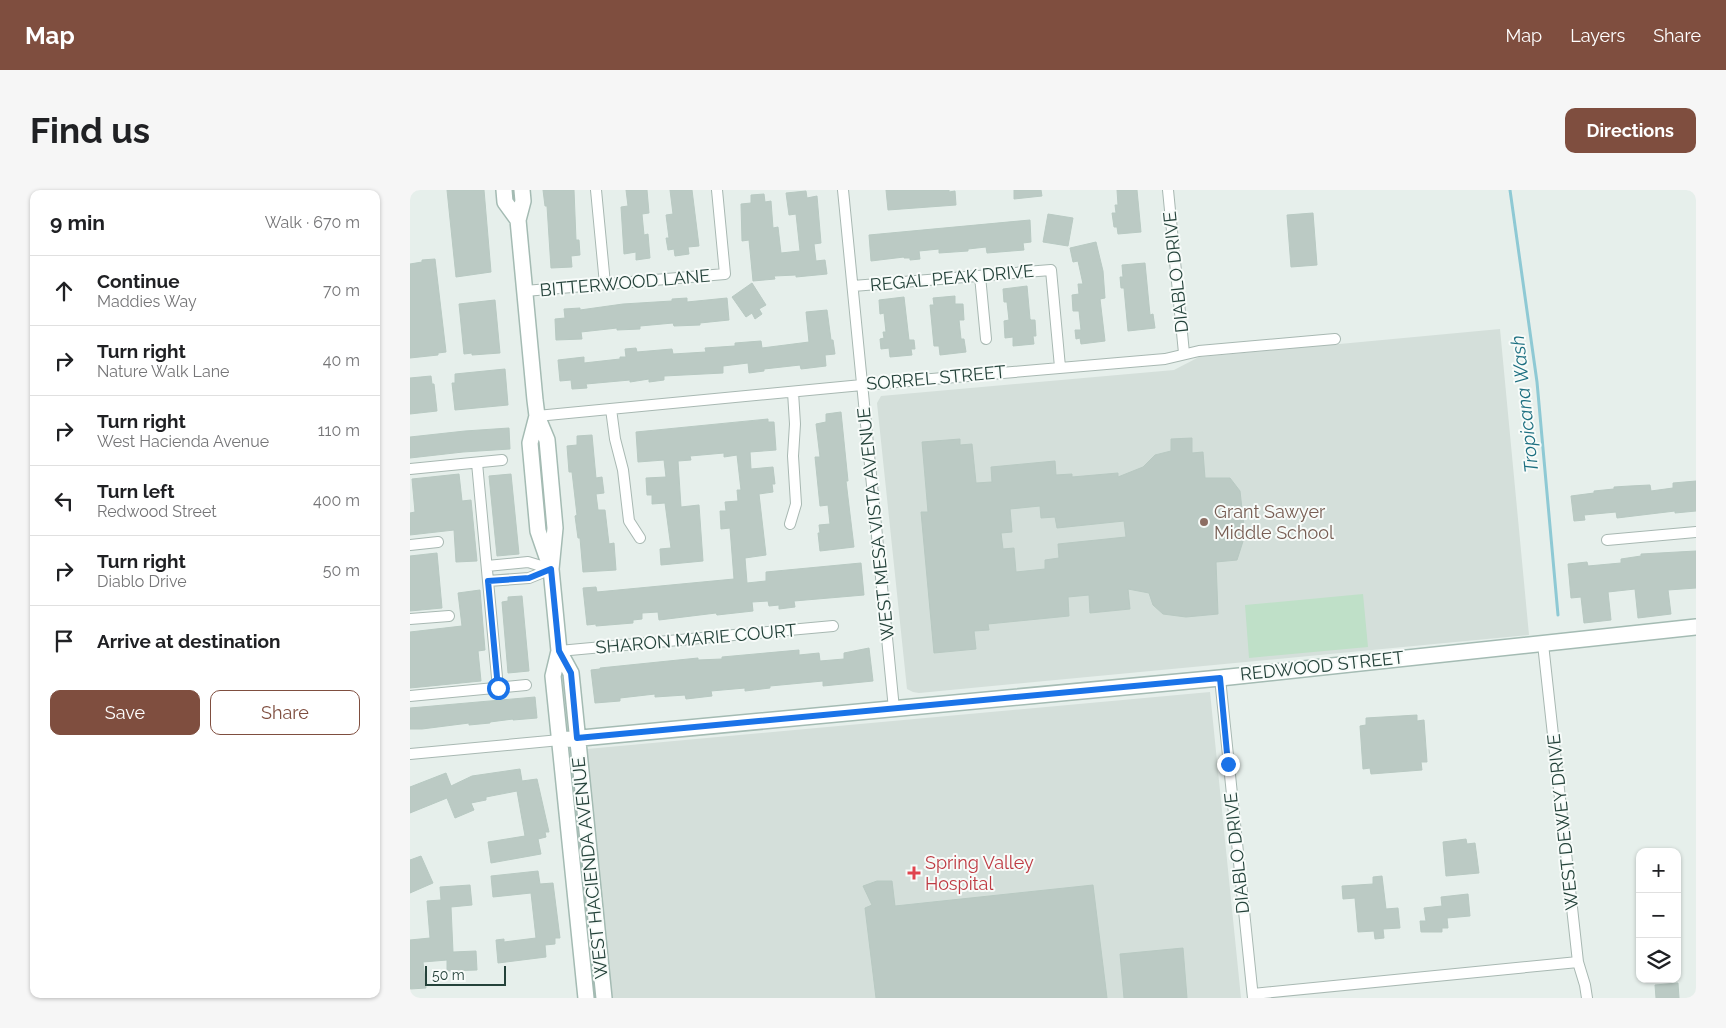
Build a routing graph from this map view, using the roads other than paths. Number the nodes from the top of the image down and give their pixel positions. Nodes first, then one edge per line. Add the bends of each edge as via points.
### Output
1 (504, 190) edge
2 (522, 190) edge
3 (596, 190) edge
4 (717, 190) edge
5 (843, 190) edge
6 (1168, 190) edge
7 (518, 220) junction
8 (980, 276) junction
9 (605, 284) junction
10 (853, 286) junction
11 (524, 291) junction
12 (986, 339) dead end
13 (1335, 339) dead end
14 (1184, 353) junction
15 (1060, 367) junction
16 (862, 385) junction
17 (792, 392) junction
18 (611, 409) junction
19 (536, 416) junction
20 (502, 460) dead end
21 (477, 463) junction
22 (410, 469) edge
23 (790, 524) dead end
24 (1696, 532) edge
25 (640, 538) dead end
26 (1607, 540) dead end
27 (438, 542) dead end
28 (410, 545) edge
29 (487, 566) junction
30 (551, 569) junction
31 (488, 581) junction
32 (449, 616) dead end
33 (410, 619) edge
34 (833, 626) dead end
35 (1696, 627) edge
36 (1543, 644) junction
37 (559, 651) junction
38 (1220, 678) junction
39 (526, 685) dead end
40 (498, 688) junction
41 (410, 696) edge
42 (894, 710) junction
43 (577, 738) junction
44 (560, 740) junction
45 (410, 754) edge
46 (1578, 962) junction
47 (1253, 996) edge
48 (586, 998) edge
49 (604, 998) edge
50 (1587, 998) edge

1 - 7 main road, WEST HACIENDA AVENUE via 505,202
2 - 7 main road, WEST HACIENDA AVENUE
3 - 9 street
4 - 9 street, BITTERWOOD LANE via 725,274
5 - 10 street, WEST MESA VISTA AVENUE
6 - 14 street, DIABLO DRIVE
7 - 11 main road, WEST HACIENDA AVENUE
8 - 10 street, REGAL PEAK DRIVE
8 - 12 street
8 - 15 street, REGAL PEAK DRIVE via 1051,270
9 - 11 street, BITTERWOOD LANE
10 - 16 street, WEST MESA VISTA AVENUE
11 - 19 main road, WEST HACIENDA AVENUE
13 - 14 street, SORREL STREET
14 - 15 street, SORREL STREET via 1166,359
15 - 16 street, SORREL STREET
16 - 17 street, SORREL STREET
16 - 42 street, WEST MESA VISTA AVENUE
17 - 18 street, SORREL STREET
17 - 23 street via 796,504
18 - 19 street, SORREL STREET
18 - 25 street via 629,521
19 - 30 main road, WEST HACIENDA AVENUE via 548,450 555,528
20 - 21 street
21 - 22 street
21 - 29 street
24 - 26 street
27 - 28 street
29 - 30 street via 528,562
29 - 31 street
30 - 31 street via 529,578
30 - 37 main road, WEST HACIENDA AVENUE
31 - 40 street
32 - 33 street
34 - 37 street, SHARON MARIE COURT
35 - 36 main road, REDWOOD STREET
36 - 38 main road, REDWOOD STREET
36 - 46 street, WEST DEWEY DRIVE
37 - 43 main road, WEST HACIENDA AVENUE via 571,673
37 - 44 main road, WEST HACIENDA AVENUE via 553,676
38 - 42 main road, REDWOOD STREET
38 - 47 street, DIABLO DRIVE
39 - 40 street
40 - 41 street
42 - 43 main road, REDWOOD STREET
43 - 44 main road, REDWOOD STREET
43 - 49 main road, WEST HACIENDA AVENUE
44 - 45 street, REDWOOD STREET
44 - 48 main road, WEST HACIENDA AVENUE
46 - 47 street
46 - 50 street, WEST DEWEY DRIVE

